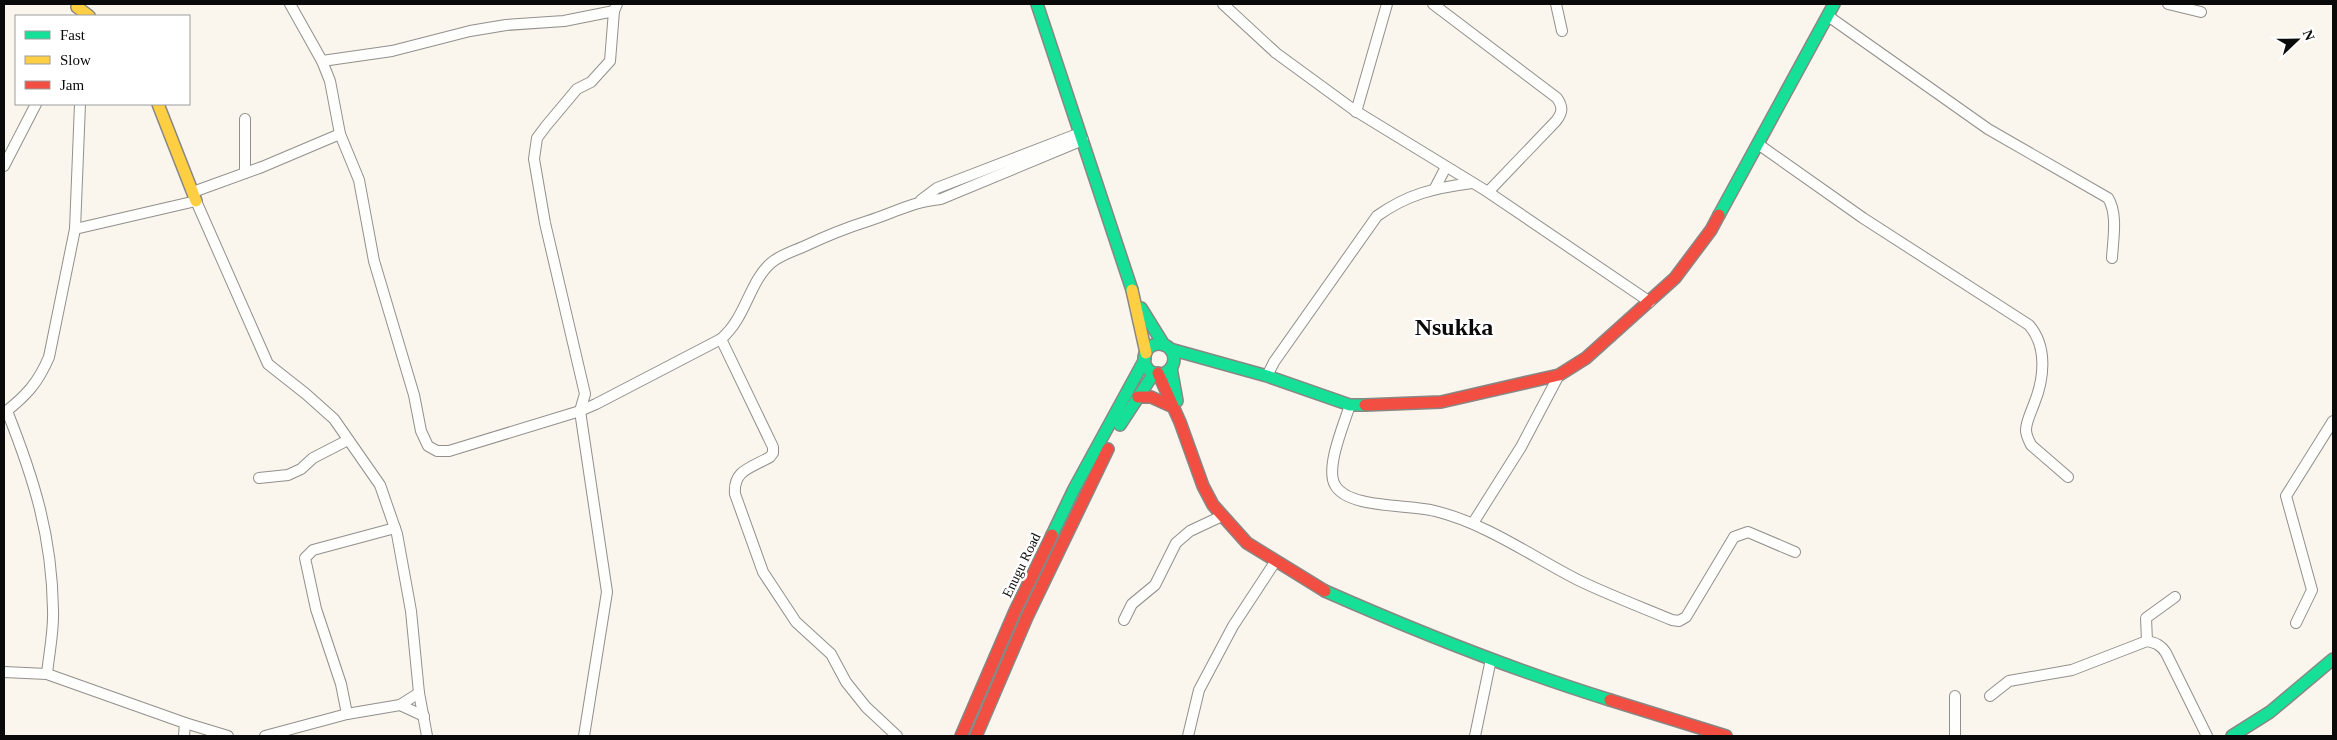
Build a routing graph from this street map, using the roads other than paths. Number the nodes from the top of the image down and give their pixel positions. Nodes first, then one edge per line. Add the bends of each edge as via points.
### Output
1 (290, 4) edge
2 (1037, 4) edge
3 (1223, 4) edge
4 (1387, 4) edge
5 (1433, 4) edge
6 (1556, 4) edge
7 (2168, 4) edge
8 (615, 8) edge
9 (1831, 8) edge
10 (2201, 12) dead end
11 (1562, 31) dead end
12 (322, 60) junction
13 (35, 105) edge
14 (80, 105) edge
15 (158, 105) edge
16 (1356, 112) junction
17 (245, 119) dead end
18 (340, 134) junction
19 (1081, 136) junction
20 (1758, 144) junction
21 (4, 166) edge
22 (1446, 167) junction
23 (245, 173) junction
24 (1472, 183) junction
25 (1435, 188) junction
26 (1488, 192) junction
27 (195, 196) junction
28 (75, 229) junction
29 (2112, 258) dead end
30 (1135, 300) junction
31 (1650, 302) junction
32 (721, 339) junction
33 (1167, 347) junction
34 (1145, 356) junction
35 (1206, 360) junction
36 (1172, 366) junction
37 (1156, 373) junction
38 (1559, 375) junction
39 (1267, 376) junction
40 (585, 394) junction
41 (1138, 397) junction
42 (596, 404) junction
43 (1350, 405) junction
44 (1173, 407) junction
45 (580, 411) junction
46 (5, 412) edge
47 (2333, 421) edge
48 (1180, 422) junction
49 (348, 440) junction
50 (2068, 477) dead end
51 (259, 478) dead end
52 (1222, 516) junction
53 (1473, 523) junction
54 (395, 528) junction
55 (1795, 552) dead end
56 (1275, 562) junction
57 (2175, 597) dead end
58 (1124, 620) dead end
59 (2296, 623) dead end
60 (2147, 641) junction
61 (1491, 659) junction
62 (2333, 659) edge
63 (4, 672) edge
64 (47, 674) junction
65 (419, 693) junction
66 (1955, 696) dead end
67 (1990, 696) dead end
68 (400, 705) junction
69 (347, 714) junction
70 (424, 716) junction
71 (185, 724) junction
72 (277, 735) edge
73 (184, 736) edge
74 (228, 736) edge
75 (265, 736) edge
76 (427, 736) edge
77 (584, 736) edge
78 (897, 736) edge
79 (961, 736) edge
80 (976, 736) edge
81 (1189, 736) edge
82 (1475, 736) edge
83 (1726, 736) edge
84 (1955, 736) edge
85 (2207, 736) edge
86 (2232, 736) edge

1 - 12 street
2 - 19 main road
3 - 16 street via 1276,53
4 - 16 street
5 - 26 street via 1562,105 1562,113 1556,121
6 - 11 street
7 - 10 street
8 - 12 street via 564,21 506,25 392,51
8 - 40 street via 610,61 591,82 577,89 546,126 537,138 534,160 545,223
9 - 20 main road
9 - 29 street via 1988,129 2108,198 2114,214
12 - 18 street via 330,81
13 - 21 street
14 - 28 street
15 - 27 main road
16 - 22 street
17 - 23 street
18 - 23 street
18 - 45 street via 359,180 374,261 414,395 421,431 428,446 437,451 449,451
19 - 30 main road
19 - 32 street via 937,188 921,201 849,226 771,263 737,322
20 - 31 main road via 1711,230 1675,278
20 - 50 street via 1863,218 2029,325 2035,332 2042,361 2042,384 2026,429 2027,438
22 - 24 street
22 - 25 street
23 - 27 street
24 - 25 street
24 - 26 street
25 - 39 street via 1395,203 1377,216
26 - 31 street
27 - 28 street
27 - 49 street via 268,364 334,419
28 - 46 street via 49,357 33,388
30 - 33 main road
30 - 34 main road
31 - 38 main road via 1586,358
32 - 42 street
32 - 78 street via 773,447 770,457 740,474 734,484 763,572 796,622 832,654 846,682 866,707
33 - 34 main road via 1153,345
33 - 35 main road
33 - 36 main road via 1174,357
34 - 37 main road via 1147,367
34 - 79 main road, Enugu Road via 1074,489 1015,611
35 - 36 main road
35 - 39 main road
36 - 37 main road via 1163,373
36 - 48 main road
37 - 41 main road
37 - 44 main road
38 - 43 main road via 1441,402
38 - 53 street via 1521,447
39 - 43 main road
40 - 42 street
40 - 45 street
41 - 44 main road via 1160,400
41 - 80 main road via 1082,502 1027,617
42 - 45 street
43 - 53 street via 1332,472 1334,484 1341,494 1359,501 1433,510
44 - 48 main road
45 - 77 street via 607,592
46 - 64 street via 29,466 42,512 54,611
47 - 59 street via 2286,496 2312,590
48 - 52 main road via 1203,486
49 - 51 street via 288,475
49 - 54 street via 380,485
52 - 56 main road via 1247,543
52 - 58 street via 1190,531 1176,543 1155,585 1132,604
53 - 55 street via 1578,580 1679,621 1686,617 1734,537 1748,532
54 - 65 street via 411,612
54 - 69 street via 313,550 306,558 316,609 341,684
56 - 61 main road via 1396,622
56 - 81 street via 1233,626 1199,690
57 - 60 street via 2146,618
60 - 67 street via 2072,670 2009,681
60 - 85 street via 2162,647 2166,653
61 - 82 street
61 - 83 main road via 1554,683
62 - 86 main road via 2270,712
63 - 64 street
64 - 71 street
65 - 68 street
65 - 70 street
66 - 84 street
68 - 69 street
68 - 70 street
69 - 72 street
70 - 76 street
71 - 73 street
71 - 74 street
72 - 75 street

